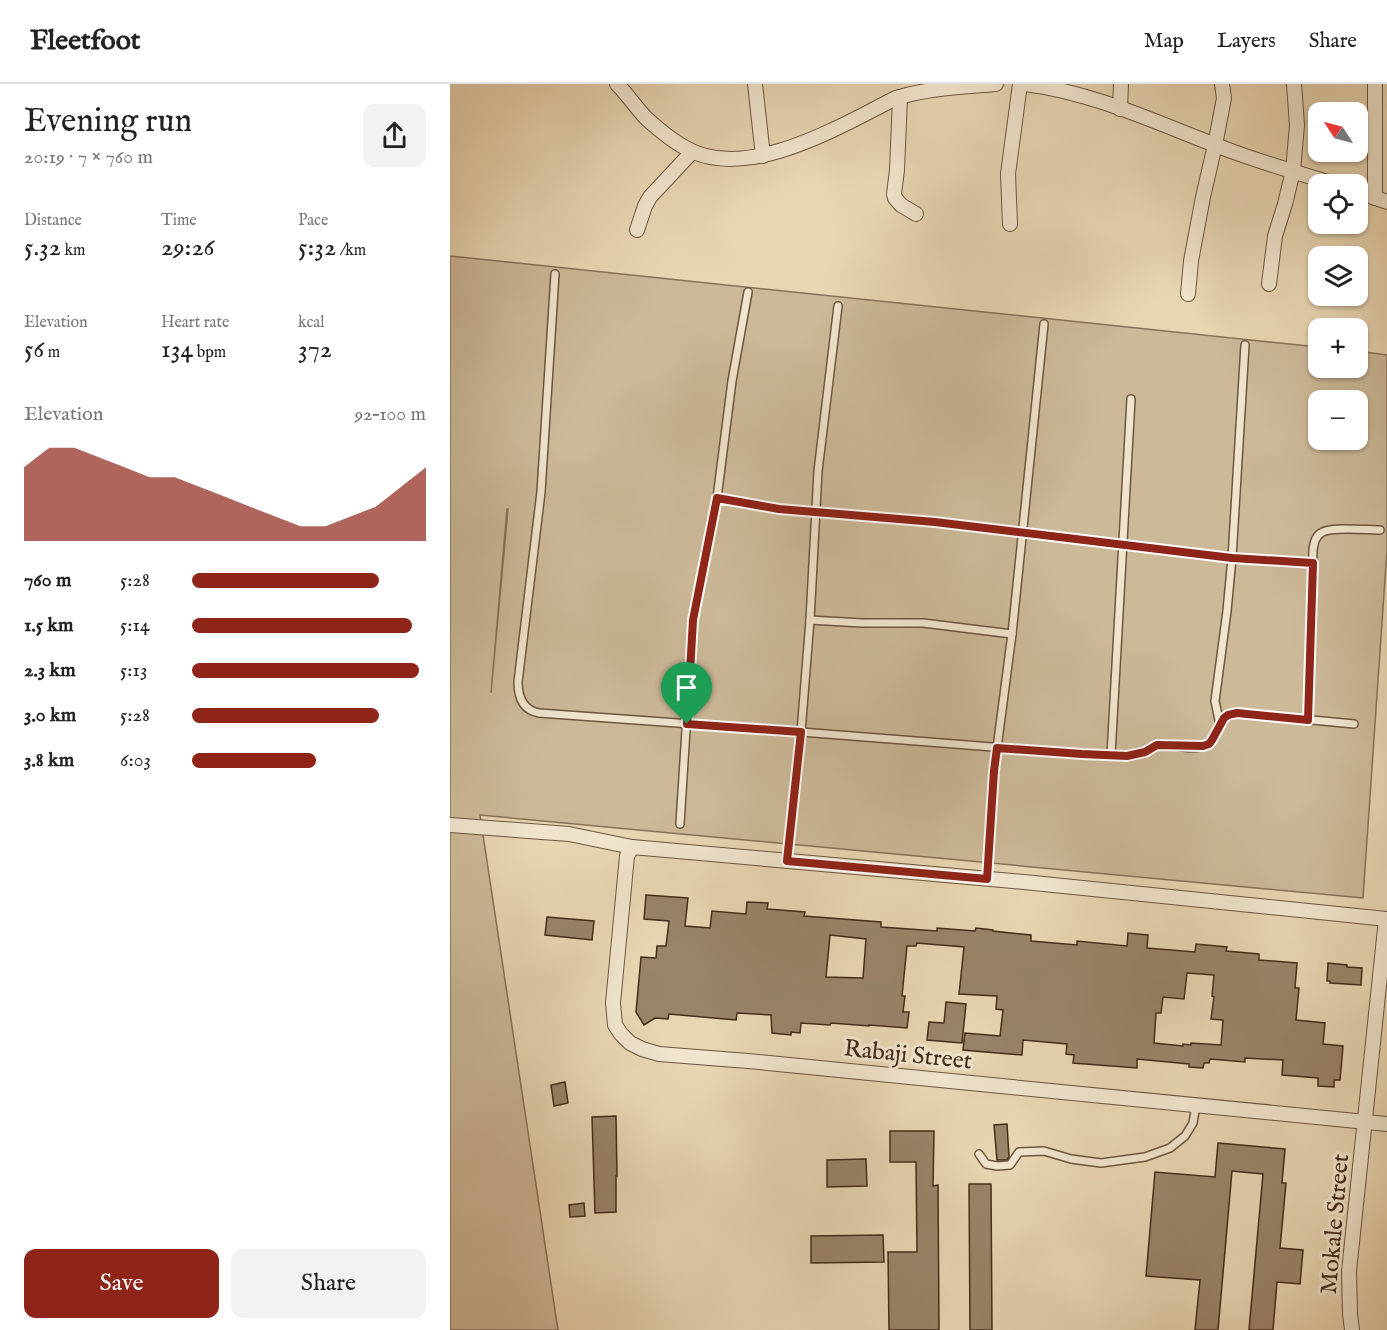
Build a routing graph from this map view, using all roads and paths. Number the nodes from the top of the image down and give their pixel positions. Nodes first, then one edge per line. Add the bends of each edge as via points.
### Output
1 (617, 84) edge
2 (755, 84) edge
3 (996, 84) edge
4 (1020, 84) edge
5 (1025, 84) edge
6 (1121, 84) edge
7 (1222, 84) edge
8 (1294, 84) edge
9 (1375, 84) edge
10 (900, 97) junction
11 (1120, 109) junction
12 (1215, 145) junction
13 (692, 152) junction
14 (763, 156) junction
15 (1293, 171) junction
16 (1308, 176) edge
17 (1381, 200) edge
18 (915, 214) dead end
19 (1010, 224) dead end
20 (637, 230) dead end
21 (555, 274) dead end
22 (1269, 284) dead end
23 (748, 292) dead end
24 (1188, 294) dead end
25 (838, 306) dead end
26 (1044, 324) dead end
27 (1245, 345) dead end
28 (1131, 399) dead end
29 (717, 498) junction
30 (816, 512) junction
31 (1380, 530) dead end
32 (1023, 532) junction
33 (1124, 546) junction
34 (1232, 558) junction
35 (1313, 563) junction
36 (810, 620) junction
37 (1012, 634) junction
38 (1308, 720) junction
39 (687, 724) junction
40 (1354, 724) dead end
41 (1220, 725) junction
42 (801, 732) junction
43 (997, 748) junction
44 (1111, 755) junction
45 (680, 824) dead end
46 (450, 825) edge
47 (632, 847) junction
48 (787, 861) junction
49 (987, 879) junction
50 (1387, 919) edge
51 (1196, 1105) junction
52 (1365, 1121) junction
53 (1387, 1124) edge
54 (979, 1154) dead end
55 (1352, 1330) edge

1 - 13 street via 649,121
2 - 14 street
3 - 10 street
4 - 19 street via 1008,174
5 - 11 street via 1095,99
6 - 11 street
7 - 12 street via 1224,98
8 - 15 street via 1297,125
9 - 17 street
10 - 14 street via 808,142
10 - 18 street via 894,194 896,201
11 - 12 street
12 - 15 street
12 - 24 street
13 - 14 street via 714,158
13 - 20 street via 650,197
15 - 16 street
15 - 22 street via 1275,236
21 - 39 lane via 541,492 518,682 520,698 528,709 539,713
23 - 29 lane
25 - 30 lane
26 - 32 lane
27 - 34 lane
28 - 33 lane
29 - 30 lane
29 - 39 lane via 693,620
30 - 32 lane
30 - 36 lane
31 - 35 lane via 1323,531 1314,543
32 - 33 lane
32 - 37 lane
33 - 34 lane
33 - 44 lane
34 - 35 lane
34 - 41 lane via 1215,701
35 - 38 lane
36 - 37 lane via 923,623
36 - 42 lane
37 - 43 lane
38 - 40 lane
38 - 41 lane via 1237,713 1228,715
39 - 42 lane
39 - 45 lane
41 - 44 lane via 1209,744 1203,746 1157,745 1127,756
42 - 43 lane
42 - 48 lane
43 - 44 lane
43 - 49 lane
46 - 47 street via 569,834
47 - 48 street
47 - 51 street, Rabaji Street via 627,856 613,1003 615,1025 630,1043 642,1049 659,1054
48 - 49 street
49 - 50 street
50 - 52 street, Mokale Street
51 - 52 street, Rabaji Street
51 - 54 lane via 1193,1123 1185,1136 1170,1148 1145,1157 1101,1163 1044,1151 1018,1152 1010,1165 997,1166 986,1164
52 - 53 street, Rabaji Street
52 - 55 street, Mokale Street via 1349,1271

